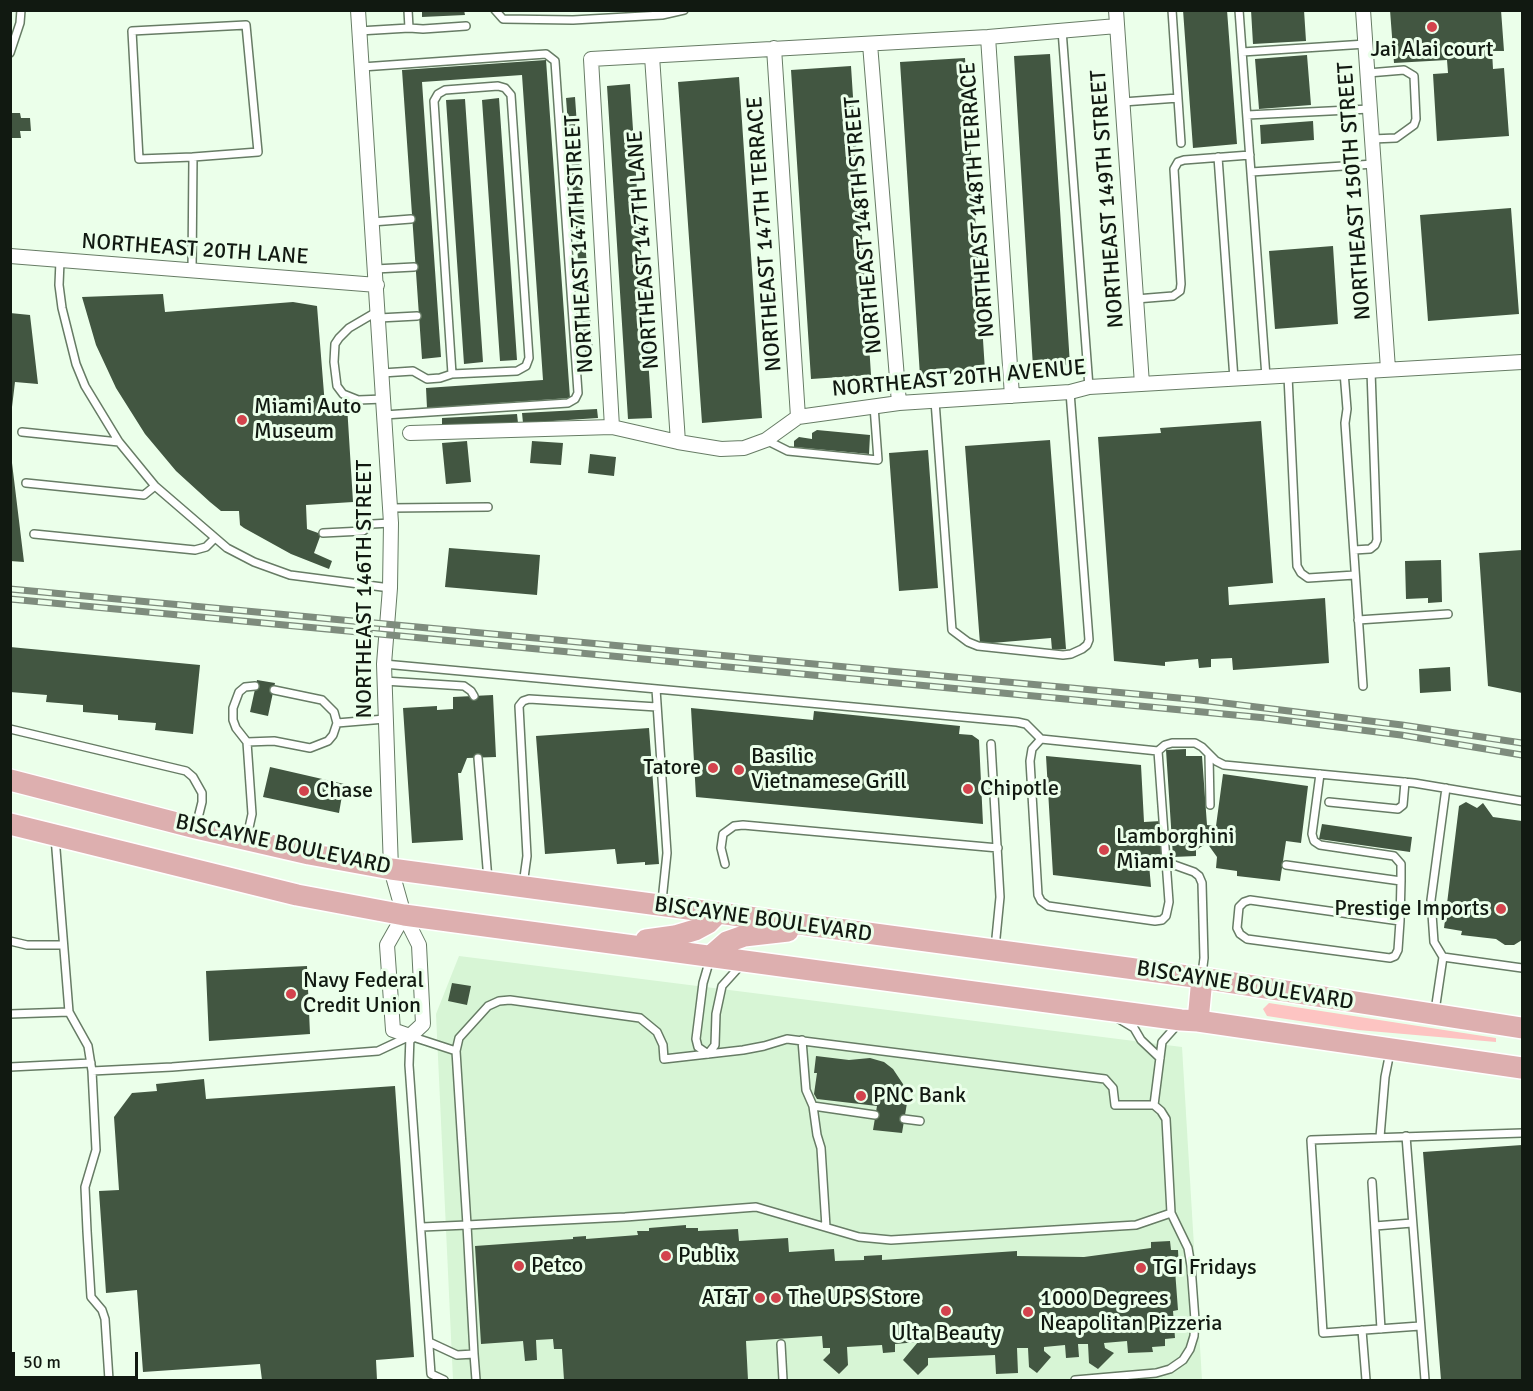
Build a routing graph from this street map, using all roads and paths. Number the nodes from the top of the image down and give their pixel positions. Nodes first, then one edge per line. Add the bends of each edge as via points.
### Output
1 (21, 10) edge
2 (358, 10) edge
3 (408, 10) edge
4 (495, 10) edge
5 (544, 10) edge
6 (684, 10) edge
7 (1116, 10) edge
8 (1172, 10) edge
9 (1239, 10) edge
10 (1363, 10) edge
11 (662, 13) edge
12 (545, 20) junction
13 (465, 26) dead end
14 (1117, 26) junction
15 (409, 27) junction
16 (1062, 30) junction
17 (360, 31) junction
18 (988, 37) junction
19 (870, 44) junction
20 (1366, 44) junction
21 (774, 48) junction
22 (1242, 52) junction
23 (10, 53) edge
24 (652, 56) junction
25 (362, 67) junction
26 (1368, 73) junction
27 (1178, 98) junction
28 (1123, 102) junction
29 (1370, 109) junction
30 (1247, 116) junction
31 (1372, 139) junction
32 (1181, 143) dead end
33 (1250, 155) junction
34 (193, 157) junction
35 (1218, 157) junction
36 (1374, 164) junction
37 (1251, 172) junction
38 (411, 219) dead end
39 (372, 222) junction
40 (10, 256) edge
41 (60, 261) junction
42 (414, 267) dead end
43 (375, 269) junction
44 (192, 271) junction
45 (376, 285) junction
46 (1136, 299) junction
47 (379, 314) junction
48 (417, 316) dead end
49 (1522, 362) edge
50 (1389, 369) junction
51 (1371, 371) junction
52 (1344, 372) junction
53 (382, 373) junction
54 (452, 374) junction
55 (1288, 376) junction
56 (1266, 377) junction
57 (1234, 379) junction
58 (1142, 384) junction
59 (1089, 387) junction
60 (1070, 392) junction
61 (1012, 396) junction
62 (384, 399) junction
63 (935, 401) junction
64 (899, 403) junction
65 (874, 406) junction
66 (384, 415) junction
67 (798, 417) junction
68 (612, 427) junction
69 (22, 432) dead end
70 (410, 433) dead end
71 (766, 440) junction
72 (119, 442) junction
73 (678, 442) junction
74 (26, 483) dead end
75 (156, 486) junction
76 (488, 507) dead end
77 (390, 508) junction
78 (391, 523) junction
79 (323, 533) dead end
80 (34, 534) dead end
81 (215, 538) junction
82 (1354, 550) junction
83 (1355, 575) junction
84 (390, 588) junction
85 (1448, 614) dead end
86 (1358, 620) junction
87 (384, 664) junction
88 (384, 681) junction
89 (255, 686) dead end
90 (1363, 686) dead end
91 (656, 689) junction
92 (274, 690) dead end
93 (474, 696) dead end
94 (657, 707) junction
95 (385, 719) junction
96 (337, 723) junction
97 (10, 729) edge
98 (1041, 739) junction
99 (247, 742) junction
100 (991, 744) dead end
101 (1158, 751) junction
102 (1209, 755) junction
103 (478, 758) dead end
104 (1320, 774) junction
105 (10, 780) edge
106 (1405, 782) junction
107 (1446, 788) junction
108 (1522, 801) edge
109 (1329, 802) dead end
110 (1210, 805) dead end
111 (10, 824) edge
112 (196, 828) junction
113 (55, 835) junction
114 (247, 840) junction
115 (998, 848) junction
116 (1166, 862) junction
117 (725, 864) dead end
118 (1286, 865) dead end
119 (391, 869) junction
120 (1401, 881) junction
121 (488, 883) junction
122 (523, 888) junction
123 (661, 906) junction
124 (718, 914) junction
125 (404, 915) junction
126 (1400, 921) junction
127 (815, 927) junction
128 (10, 941) edge
129 (613, 943) junction
130 (63, 945) junction
131 (994, 950) junction
132 (711, 956) junction
133 (1443, 957) junction
134 (745, 961) junction
135 (1522, 968) edge
136 (1202, 978) junction
137 (1105, 1010) junction
138 (69, 1012) junction
139 (10, 1014) edge
140 (1434, 1015) junction
141 (1189, 1021) junction
142 (1522, 1028) edge
143 (410, 1036) junction
144 (802, 1040) junction
145 (1390, 1049) junction
146 (456, 1051) junction
147 (708, 1054) junction
148 (1160, 1058) junction
149 (91, 1063) junction
150 (10, 1067) edge
151 (1522, 1068) edge
152 (92, 1071) junction
153 (1154, 1105) junction
154 (813, 1106) junction
155 (875, 1115) dead end
156 (904, 1119) dead end
157 (920, 1121) dead end
158 (1522, 1133) edge
159 (1406, 1136) junction
160 (1380, 1137) junction
161 (1372, 1182) dead end
162 (1171, 1214) junction
163 (1412, 1223) junction
164 (466, 1225) junction
165 (1375, 1226) junction
166 (422, 1227) junction
167 (826, 1227) junction
168 (1420, 1326) junction
169 (1381, 1329) junction
170 (1362, 1330) junction
171 (429, 1342) junction
172 (781, 1344) dead end
173 (474, 1354) junction
174 (431, 1377) edge
175 (109, 1380) edge
176 (444, 1380) edge
177 (476, 1380) edge
178 (783, 1380) edge
179 (1075, 1380) edge
180 (1366, 1380) edge
181 (1425, 1380) edge

1 - 23 lane
2 - 17 street, NORTHEAST 146TH STREET
3 - 15 lane
4 - 12 lane via 503,19
5 - 12 lane
6 - 11 lane
7 - 14 street, NORTHEAST 149TH STREET
8 - 27 lane
9 - 22 lane
10 - 20 street, NORTHEAST 150TH STREET
11 - 12 lane
13 - 15 lane
14 - 16 street
14 - 28 street, NORTHEAST 149TH STREET
15 - 17 lane
16 - 18 street
16 - 59 lane
17 - 25 street, NORTHEAST 146TH STREET
18 - 19 street
18 - 61 street, NORTHEAST 148TH TERRACE
19 - 21 street
19 - 64 street, NORTHEAST 148TH STREET
20 - 22 lane
20 - 26 street, NORTHEAST 150TH STREET
21 - 24 street
21 - 67 street, NORTHEAST 147TH TERRACE
22 - 30 lane
24 - 68 street, NORTHEAST 147TH STREET via 591,59
24 - 73 street, NORTHEAST 147TH LANE
25 - 39 street, NORTHEAST 146TH STREET
25 - 66 lane via 546,54 555,62 578,393 568,403
26 - 29 street, NORTHEAST 150TH STREET
26 - 31 lane via 1404,70 1414,76 1414,125 1396,138
27 - 28 lane
27 - 32 lane
28 - 46 street, NORTHEAST 149TH STREET
29 - 30 lane
29 - 31 street, NORTHEAST 150TH STREET
30 - 33 lane
31 - 36 street, NORTHEAST 150TH STREET
33 - 35 lane
33 - 37 lane
34 - 34 lane via 258,152 246,25 132,31 139,159
34 - 44 lane
35 - 46 lane via 1184,160 1174,169 1180,291 1173,296
35 - 57 lane
36 - 37 lane
36 - 50 street, NORTHEAST 150TH STREET
37 - 56 lane
38 - 39 lane
39 - 43 street, NORTHEAST 146TH STREET
40 - 41 street, NORTHEAST 20TH LANE
41 - 44 street, NORTHEAST 20TH LANE
41 - 72 lane via 62,308 76,364
42 - 43 lane
43 - 45 street, NORTHEAST 146TH STREET
44 - 45 street, NORTHEAST 20TH LANE
45 - 47 street, NORTHEAST 146TH STREET
46 - 58 street, NORTHEAST 149TH STREET
47 - 48 lane
47 - 53 street, NORTHEAST 146TH STREET
47 - 62 lane via 349,328 339,338 334,362 337,386 343,394 358,400
49 - 50 street, NORTHEAST 20TH AVENUE
50 - 51 street, NORTHEAST 20TH AVENUE
51 - 52 street, NORTHEAST 20TH AVENUE
51 - 82 lane via 1377,540 1370,549
52 - 55 street, NORTHEAST 20TH AVENUE
52 - 82 lane
53 - 54 lane via 413,371 427,379
53 - 62 street, NORTHEAST 146TH STREET
54 - 54 lane via 434,101 445,90 498,86 511,95 529,358 526,366 518,370
55 - 56 street, NORTHEAST 20TH AVENUE
55 - 83 lane via 1297,566 1308,578
56 - 57 street, NORTHEAST 20TH AVENUE
57 - 58 street, NORTHEAST 20TH AVENUE
58 - 59 street, NORTHEAST 20TH AVENUE
59 - 60 street, NORTHEAST 20TH AVENUE
60 - 61 street, NORTHEAST 20TH AVENUE
60 - 63 lane via 1089,640 1082,649 1063,655 978,646 952,630
61 - 63 street, NORTHEAST 20TH AVENUE
62 - 66 street, NORTHEAST 146TH STREET
63 - 64 street, NORTHEAST 20TH AVENUE
64 - 65 street, NORTHEAST 20TH AVENUE
65 - 67 street, NORTHEAST 20TH AVENUE
65 - 71 lane via 878,460 788,451
66 - 77 street, NORTHEAST 146TH STREET
67 - 71 street, NORTHEAST 20TH AVENUE
68 - 70 street, NORTHEAST 20TH AVENUE
68 - 73 street, NORTHEAST 20TH AVENUE
69 - 72 lane
71 - 73 street, NORTHEAST 20TH AVENUE via 744,448 721,449
72 - 75 lane
74 - 75 lane via 144,495
75 - 81 lane
76 - 77 lane
77 - 78 street, NORTHEAST 146TH STREET
78 - 79 lane via 372,524 363,531
78 - 84 street, NORTHEAST 146TH STREET
80 - 81 lane via 195,550 206,547
81 - 84 lane via 247,559 290,575
82 - 83 lane
83 - 86 lane
84 - 87 street, NORTHEAST 146TH STREET
85 - 86 lane
86 - 90 lane
87 - 88 street, NORTHEAST 146TH STREET
87 - 91 lane
88 - 93 lane via 464,686
88 - 95 street, NORTHEAST 146TH STREET
89 - 99 lane via 239,692 233,708 236,728
91 - 94 lane
91 - 98 lane via 1017,722 1026,724
92 - 96 lane via 322,700 334,711
94 - 122 lane via 529,699 519,706 527,856
94 - 123 lane via 667,853
95 - 96 lane
95 - 119 street, NORTHEAST 146TH STREET
96 - 99 lane via 328,741 310,748 274,741
97 - 112 lane via 186,771 202,793
98 - 101 lane
98 - 116 lane via 1032,749 1030,761 1041,902 1161,920 1169,902
99 - 114 lane via 252,814
100 - 115 lane
101 - 102 lane via 1172,743 1195,743
101 - 116 lane
102 - 104 lane via 1224,765
102 - 110 lane
103 - 121 lane
104 - 106 lane
104 - 120 lane via 1314,841 1394,856 1401,864
105 - 112 main road, BISCAYNE BOULEVARD
106 - 107 lane
106 - 109 lane via 1398,809
107 - 108 lane
107 - 133 lane via 1431,900 1434,942
111 - 113 main road, BISCAYNE BOULEVARD
112 - 114 main road, BISCAYNE BOULEVARD
113 - 125 main road, BISCAYNE BOULEVARD via 297,895
113 - 130 lane
114 - 119 main road, BISCAYNE BOULEVARD
115 - 117 lane via 743,825 723,834
115 - 131 lane via 1000,897
116 - 136 lane via 1194,872 1202,883
118 - 120 lane
119 - 121 main road, BISCAYNE BOULEVARD
119 - 125 street, NORTHEAST 146TH STREET
120 - 126 lane
121 - 122 main road, BISCAYNE BOULEVARD
122 - 123 main road, BISCAYNE BOULEVARD
123 - 124 main road, BISCAYNE BOULEVARD
124 - 127 main road, BISCAYNE BOULEVARD
124 - 129 main road via 708,923 675,936
125 - 129 main road, BISCAYNE BOULEVARD
125 - 143 street, NORTHEAST 146TH STREET via 419,945 423,1024
125 - 143 street via 387,945 393,1029
126 - 126 lane via 1398,950 1390,958 1247,939 1237,928 1239,907 1250,900
127 - 131 main road, BISCAYNE BOULEVARD
127 - 132 main road via 744,936 727,942
128 - 130 lane
129 - 132 main road, BISCAYNE BOULEVARD
130 - 138 lane
131 - 136 main road, BISCAYNE BOULEVARD
132 - 134 main road, BISCAYNE BOULEVARD
132 - 147 lane via 703,983 696,1039 698,1047
133 - 135 lane
133 - 140 lane
134 - 137 main road, BISCAYNE BOULEVARD
134 - 147 lane via 722,986 715,1045
136 - 140 main road, BISCAYNE BOULEVARD
136 - 141 main road
137 - 141 main road, BISCAYNE BOULEVARD
137 - 148 lane via 1134,1028
138 - 139 lane
138 - 149 lane via 88,1046
140 - 142 main road, BISCAYNE BOULEVARD
141 - 145 main road, BISCAYNE BOULEVARD
141 - 148 lane via 1162,1042
143 - 146 lane
143 - 152 lane via 378,1051
143 - 166 lane
144 - 147 lane via 787,1039
144 - 153 lane via 1105,1079 1113,1088 1115,1104
144 - 154 lane via 806,1090
145 - 151 main road, BISCAYNE BOULEVARD
145 - 160 lane
146 - 147 lane via 459,1038 488,1006 510,1000 640,1018 657,1032 664,1059
146 - 164 lane
148 - 153 lane
149 - 150 lane
149 - 152 lane
152 - 175 lane via 96,1150 85,1187 87,1231 91,1297 105,1319
153 - 162 lane via 1166,1119
154 - 155 lane
154 - 167 lane via 821,1148
156 - 157 lane
158 - 159 lane
159 - 160 lane
159 - 163 lane
160 - 170 lane via 1311,1140 1323,1333
161 - 165 lane
162 - 167 lane via 1136,1226 927,1239 859,1237
162 - 179 lane via 1188,1248 1191,1266 1195,1320 1190,1349 1183,1360 1156,1374
163 - 165 lane
163 - 168 lane
164 - 166 lane
164 - 167 lane via 756,1207
164 - 173 lane
165 - 169 lane
166 - 171 lane
168 - 169 lane
168 - 181 lane
169 - 170 lane
170 - 180 lane
171 - 173 lane via 457,1355
171 - 174 lane
172 - 178 lane
173 - 177 lane
174 - 176 lane

